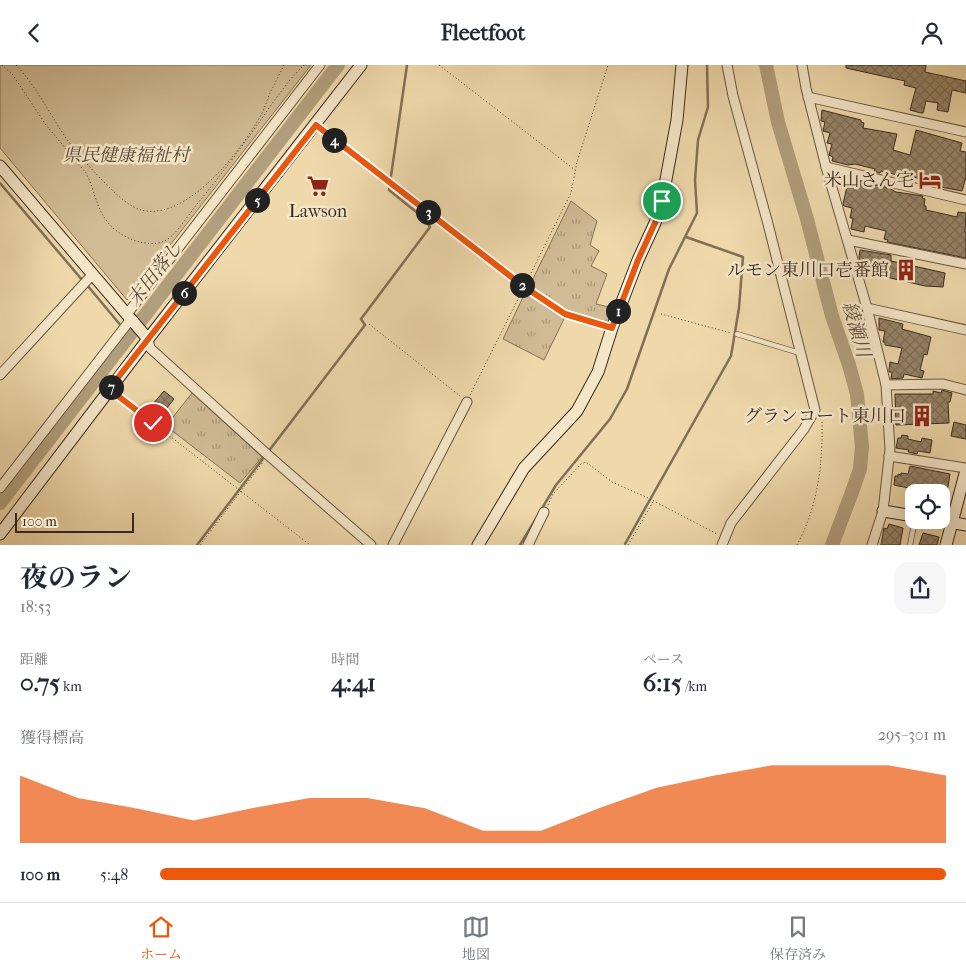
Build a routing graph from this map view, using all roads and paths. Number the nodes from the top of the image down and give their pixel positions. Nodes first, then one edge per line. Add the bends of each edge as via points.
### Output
1 (2, 65) edge
2 (16, 65) edge
3 (284, 65) edge
4 (304, 65) edge
5 (320, 65) edge
6 (361, 65) edge
7 (439, 65) edge
8 (608, 65) edge
9 (682, 65) edge
10 (727, 65) edge
11 (802, 65) edge
12 (808, 97) junction
13 (316, 125) junction
14 (966, 132) edge
15 (0, 166) edge
16 (826, 167) junction
17 (575, 170) junction
18 (966, 200) edge
19 (848, 240) junction
20 (966, 264) edge
21 (92, 275) junction
22 (523, 286) junction
23 (867, 308) junction
24 (661, 314) dead end
25 (129, 317) junction
26 (369, 325) dead end
27 (612, 328) junction
28 (966, 330) edge
29 (737, 334) joint
30 (148, 339) junction
31 (802, 353) junction
32 (0, 375) edge
33 (886, 385) junction
34 (109, 389) junction
35 (966, 390) edge
36 (467, 401) junction
37 (822, 420) dead end
38 (266, 453) junction
39 (889, 456) junction
40 (966, 469) edge
41 (0, 488) edge
42 (241, 491) junction
43 (653, 501) junction
44 (883, 511) junction
45 (544, 512) joint
46 (905, 515) edge
47 (952, 522) junction
48 (966, 525) edge
49 (913, 529) edge
50 (0, 534) edge
51 (723, 541) edge
52 (200, 545) edge
53 (310, 545) edge
54 (371, 545) edge
55 (393, 545) edge
56 (478, 545) edge
57 (528, 545) edge
58 (628, 545) edge
59 (796, 545) edge
60 (872, 545) edge
61 (910, 545) edge
62 (946, 545) edge

1 - 4 path via 13,75 46,125 86,173 97,207 109,224 122,235 155,244 168,240 194,209
2 - 3 path via 78,154 119,197 142,210 153,212 174,207 189,198 228,162 262,113
5 - 25 street
6 - 13 main road
7 - 17 path
8 - 17 path
9 - 27 main road via 677,120 662,201
10 - 31 street
11 - 12 street
12 - 14 street
12 - 16 street
13 - 22 path
13 - 30 main road
15 - 21 main road
16 - 18 street
16 - 19 street
17 - 22 path via 570,193
19 - 20 street
19 - 23 street
21 - 25 main road
21 - 32 street
22 - 27 path via 565,314
22 - 36 path
23 - 28 street
23 - 33 street
24 - 29 path
25 - 30 main road
25 - 41 street
26 - 36 path
27 - 56 main road via 598,372 577,411 524,468
29 - 31 lane
30 - 34 main road
30 - 38 street via 150,348
31 - 51 street via 815,410 804,429 731,523
33 - 35 street via 943,384
33 - 39 street
34 - 42 path
34 - 50 main road
36 - 55 street
37 - 59 path via 817,489
38 - 42 path
38 - 54 street
39 - 40 street
39 - 44 street
40 - 47 main road
42 - 52 path
42 - 53 path
43 - 45 path via 612,482 586,462 553,494
43 - 51 path
43 - 58 path
44 - 46 main road
44 - 60 street
45 - 57 street
47 - 48 main road
47 - 62 main road
49 - 61 lane

